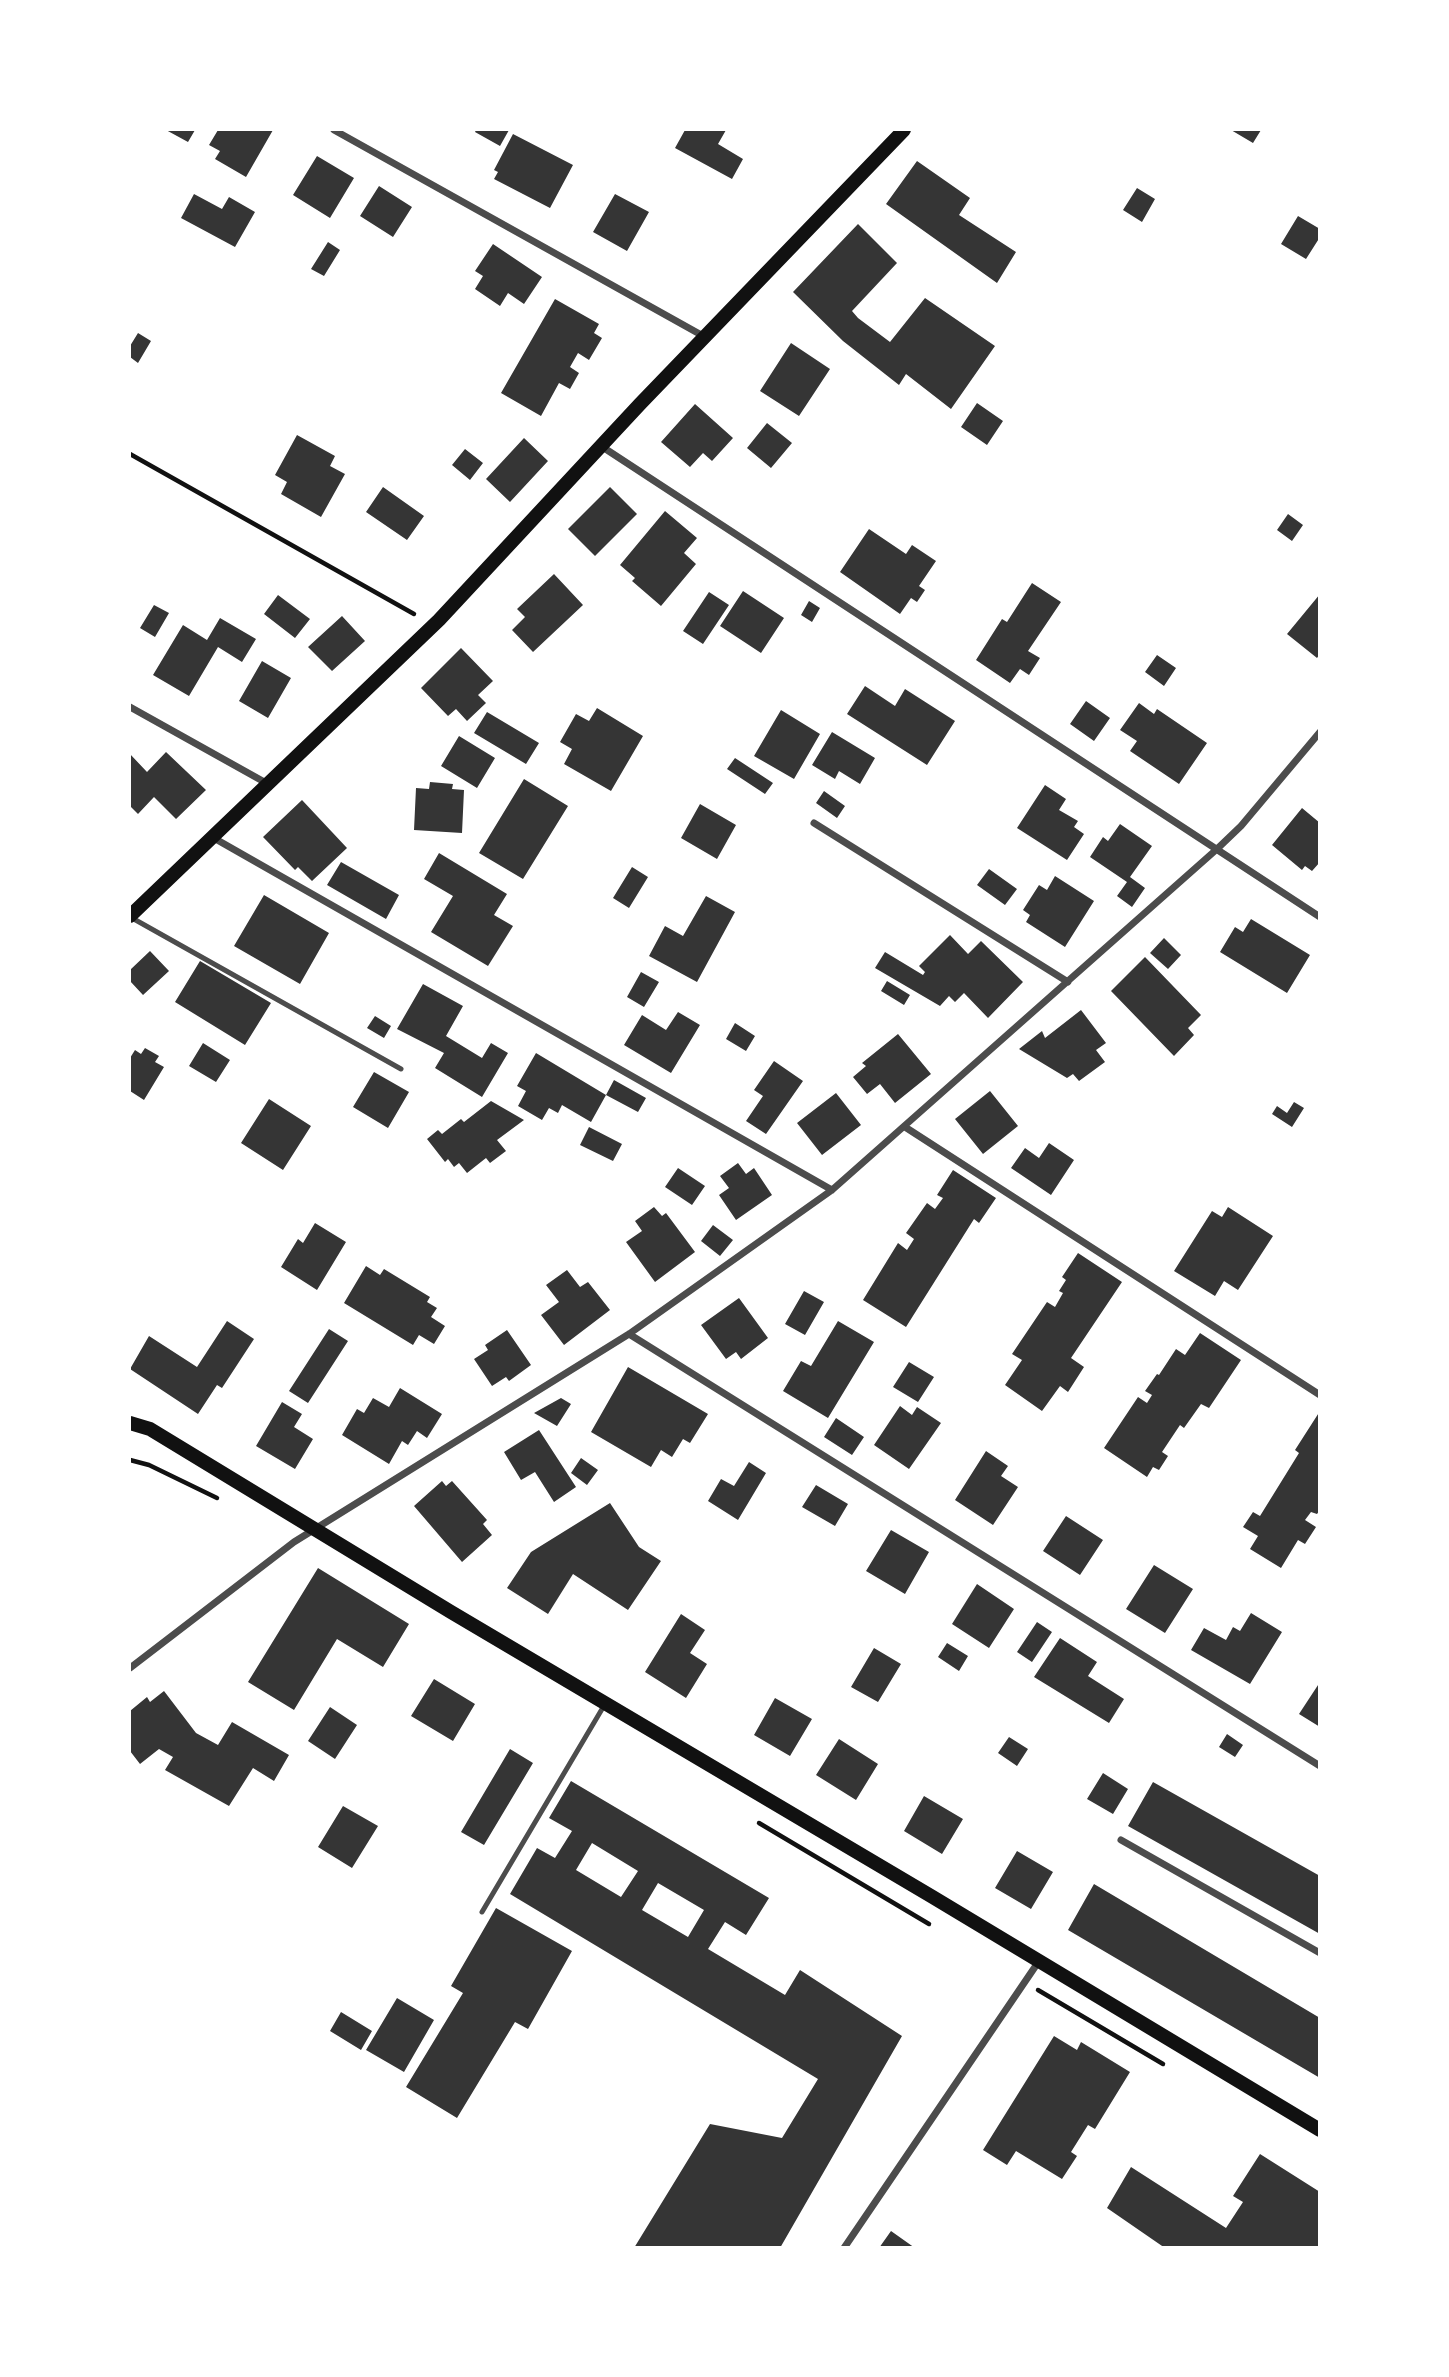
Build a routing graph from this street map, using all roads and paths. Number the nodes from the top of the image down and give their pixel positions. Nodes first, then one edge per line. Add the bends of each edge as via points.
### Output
1 (334, 130) edge
2 (904, 130) edge
3 (705, 337) junction
4 (601, 446) junction
5 (130, 454) edge
6 (415, 614) dead end
7 (130, 707) edge
8 (1320, 732) edge
9 (268, 784) junction
10 (814, 823) dead end
11 (211, 837) junction
12 (1217, 849) junction
13 (130, 916) edge
14 (1320, 917) edge
15 (1068, 982) junction
16 (401, 1069) dead end
17 (905, 1127) junction
18 (832, 1190) junction
19 (629, 1334) junction
20 (1320, 1395) edge
21 (130, 1423) edge
22 (130, 1460) edge
23 (228, 1503) dead end
24 (315, 1529) junction
25 (130, 1668) edge
26 (606, 1704) junction
27 (1320, 1766) edge
28 (1121, 1840) dead end
29 (482, 1912) dead end
30 (1320, 1953) edge
31 (1039, 1961) junction
32 (1318, 2125) edge
33 (844, 2248) edge

1 - 3 street
2 - 3 main road
3 - 4 main road
4 - 9 main road via 439,620
4 - 12 street
5 - 6 path
7 - 9 street
8 - 12 street
9 - 11 main road
10 - 15 street
11 - 13 main road
11 - 18 street
12 - 14 street
12 - 15 street
13 - 16 lane
15 - 17 street
17 - 18 street
17 - 20 street
18 - 19 street
19 - 24 street
19 - 27 street
21 - 24 main road via 150,1429
22 - 23 path
24 - 25 street
24 - 26 main road
26 - 29 lane
26 - 31 main road
28 - 30 street
31 - 32 main road
31 - 33 street

